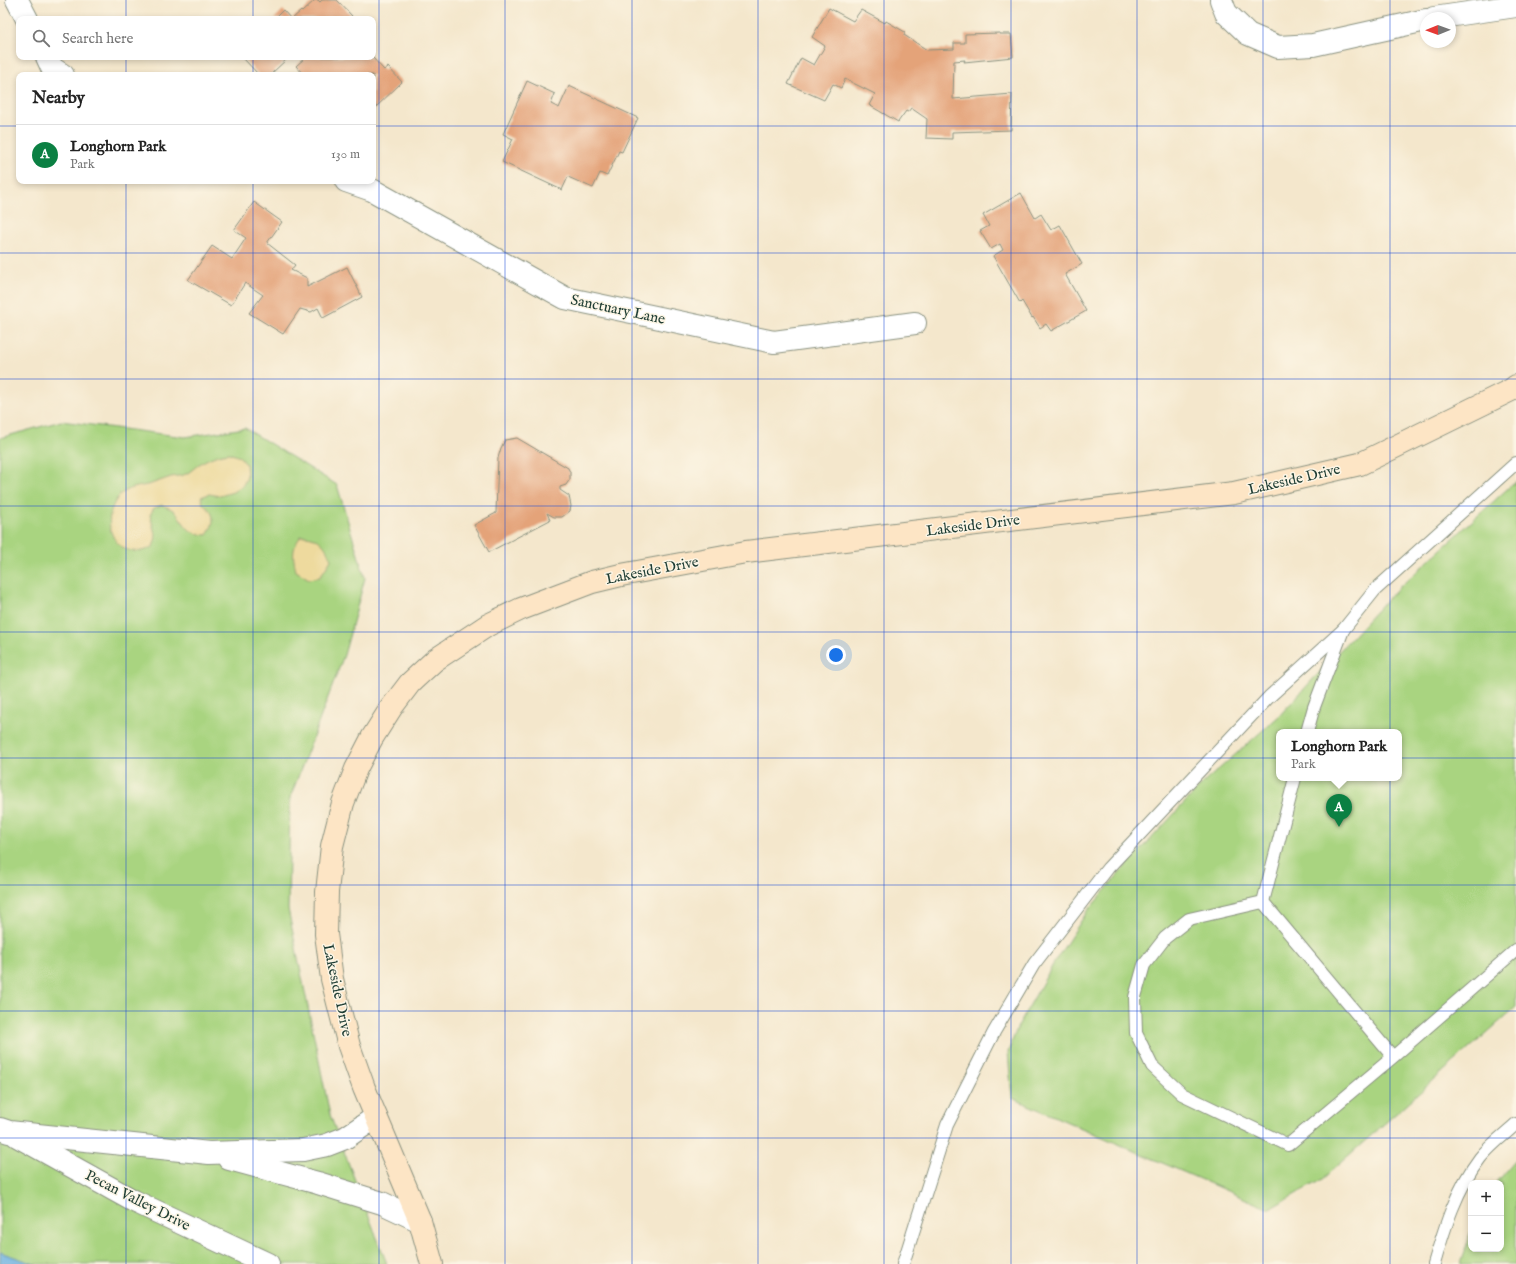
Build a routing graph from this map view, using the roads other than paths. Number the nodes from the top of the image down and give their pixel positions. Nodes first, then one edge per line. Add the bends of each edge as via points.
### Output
1 (17, 0) edge
2 (1221, 0) edge
3 (1516, 6) edge
4 (1456, 15) edge
5 (25, 16) edge
6 (1420, 21) edge
7 (48, 60) edge
8 (58, 72) edge
9 (355, 184) edge
10 (915, 323) dead end
11 (1516, 386) edge
12 (1516, 463) edge
13 (1343, 630) junction
14 (1308, 729) edge
15 (1294, 781) edge
16 (1263, 902) junction
17 (1516, 950) edge
18 (1393, 1057) junction
19 (376, 1117) junction
20 (1516, 1124) edge
21 (5, 1131) edge
22 (209, 1153) junction
23 (420, 1221) junction
24 (268, 1264) edge
25 (432, 1264) edge
26 (903, 1264) edge
27 (1434, 1264) edge

1 - 5 street
2 - 6 street via 1226,14 1248,34 1278,47 1313,45
3 - 4 street
7 - 8 street via 52,68
9 - 10 street, Sanctuary Lane via 372,190 565,298 774,342
11 - 19 street, Lakeside Drive via 1360,464 1234,493 746,552 621,575 592,582 521,609 462,641 435,660 410,683 391,708 356,769 343,803 332,846 326,934 332,979 350,1046
12 - 13 lane via 1375,590
13 - 14 lane
13 - 26 lane via 1269,696 1108,868 1034,964 994,1032 947,1125
15 - 16 lane
16 - 18 lane
16 - 18 lane via 1189,919 1165,938 1144,965 1135,997 1136,1033 1152,1066 1182,1094 1288,1145
17 - 18 lane
19 - 22 street, Pecan Valley Drive via 345,1138 304,1150
19 - 23 street, Lakeside Drive
20 - 27 lane via 1481,1156 1468,1176 1455,1199
21 - 22 street, Pecan Valley Drive
21 - 24 street, Pecan Valley Drive via 134,1200
22 - 23 street, Pecan Valley Drive via 351,1193 382,1203
23 - 25 street, Lakeside Drive

